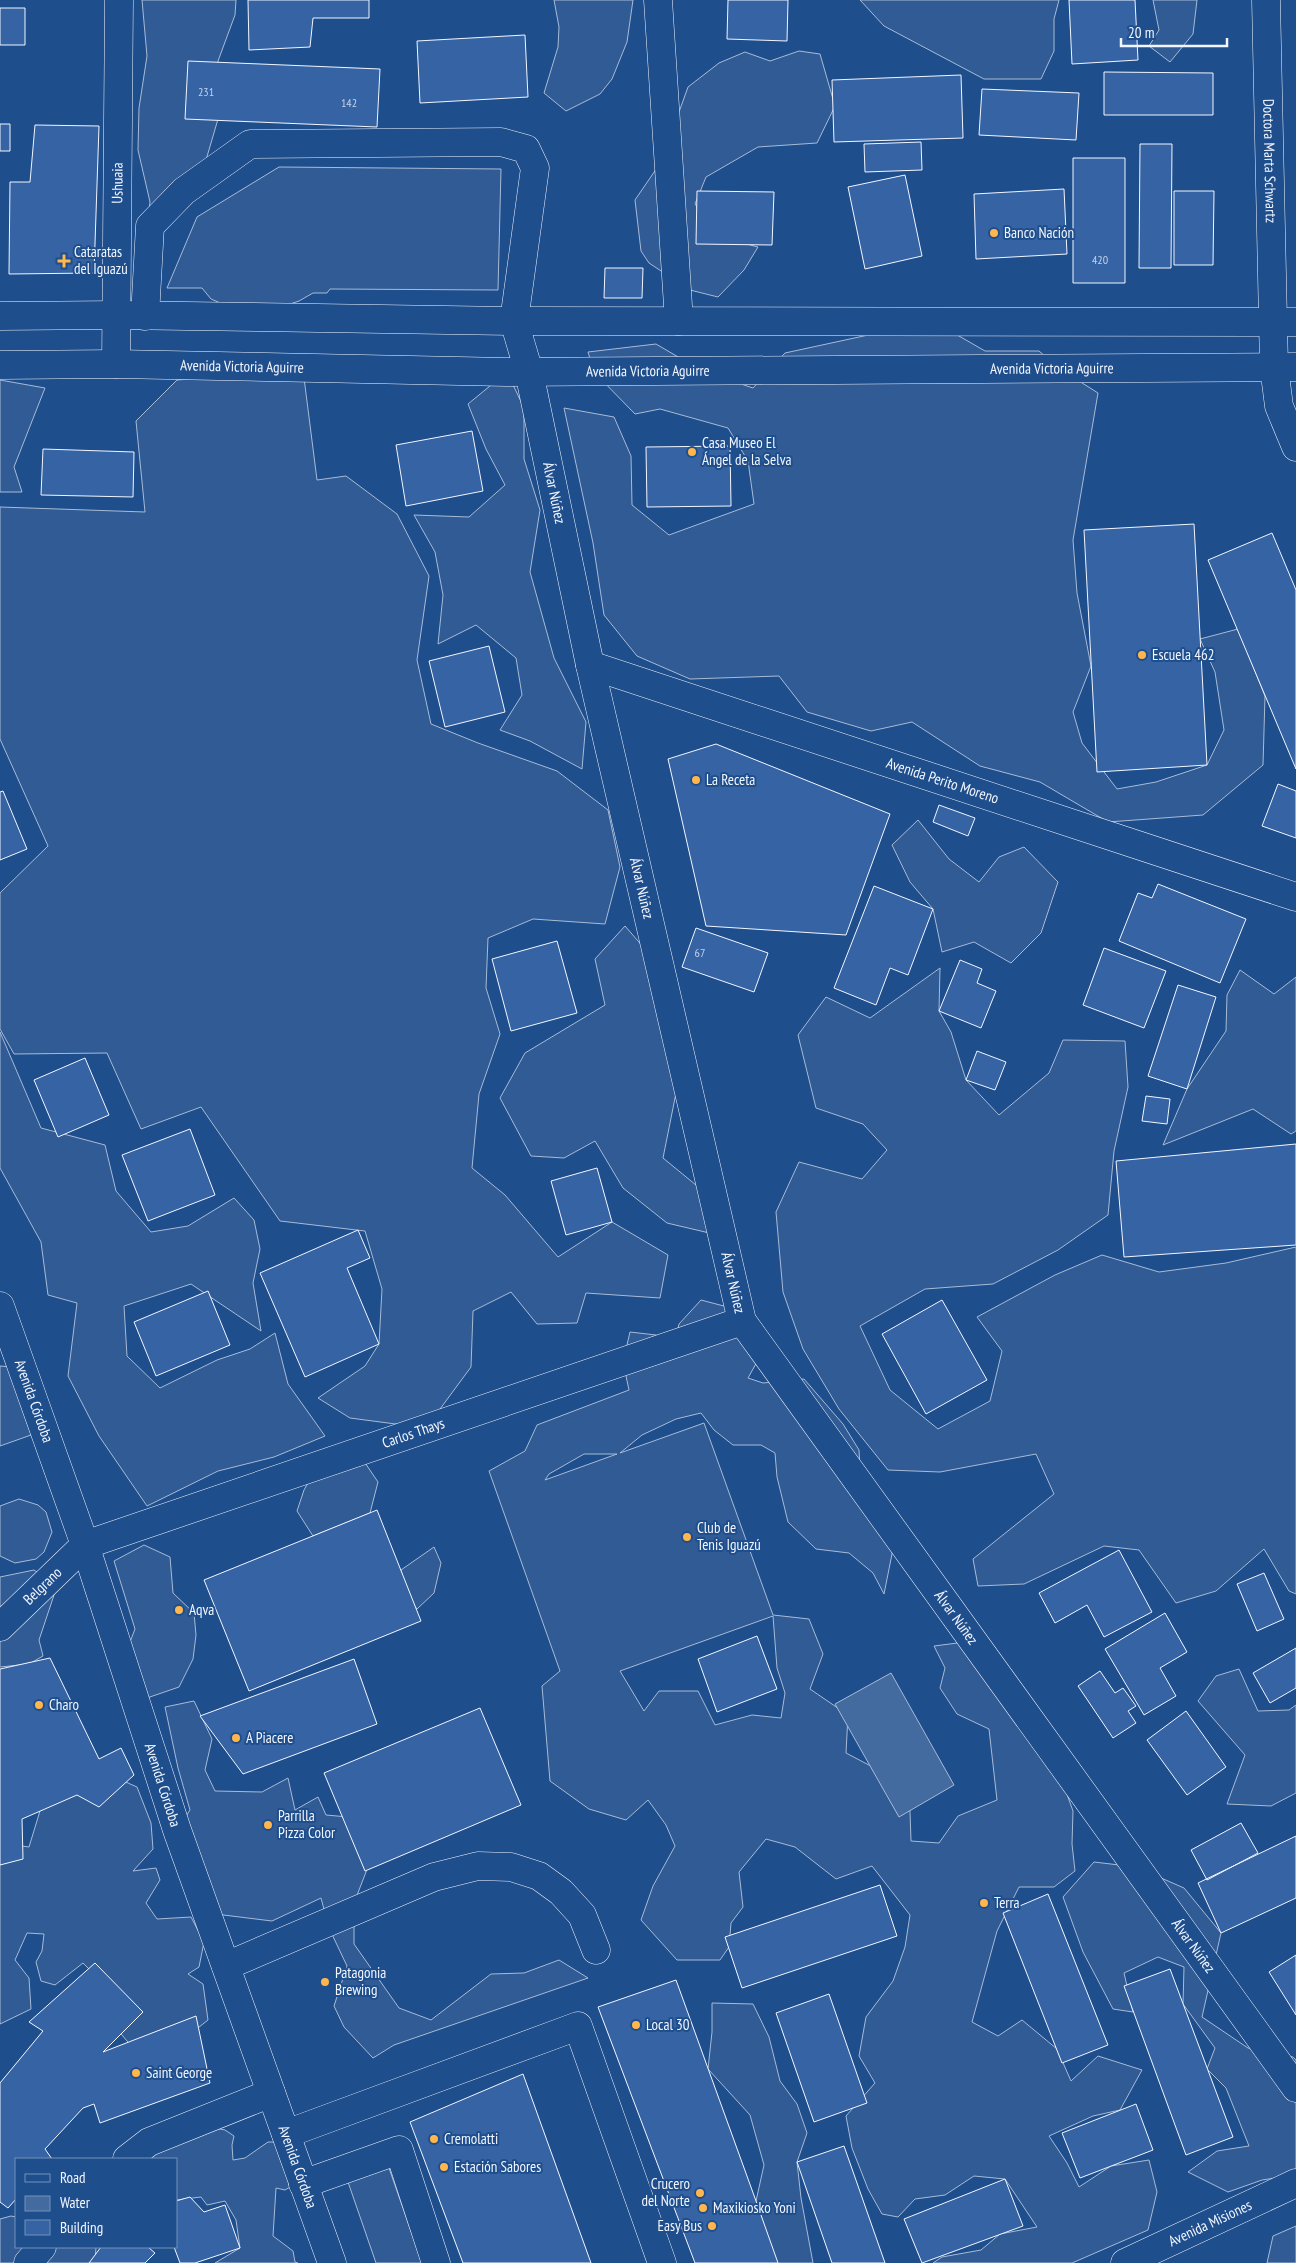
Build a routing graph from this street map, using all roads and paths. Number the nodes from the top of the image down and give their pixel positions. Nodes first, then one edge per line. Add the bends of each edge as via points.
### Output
1 (119, 0) edge
2 (658, 0) edge
3 (1266, 0) edge
4 (117, 315) junction
5 (0, 316) edge
6 (145, 316) junction
7 (514, 321) junction
8 (680, 321) junction
9 (1285, 321) edge
10 (116, 364) junction
11 (0, 365) edge
12 (1285, 367) edge
13 (529, 372) junction
14 (1296, 447) edge
15 (590, 665) junction
16 (1296, 897) edge
17 (0, 1306) edge
18 (742, 1321) junction
19 (85, 1545) junction
20 (0, 1627) edge
21 (596, 1950) dead end
22 (226, 1966) junction
23 (1296, 2088) edge
24 (272, 2094) junction
25 (286, 2134) junction
26 (128, 2158) edge
27 (1296, 2183) edge
28 (303, 2184) junction
29 (41, 2248) edge
30 (28, 2263) edge
31 (332, 2263) edge
32 (436, 2263) edge
33 (662, 2263) edge
34 (1125, 2263) edge

1 - 4 main road, Ushuaia
2 - 8 main road
3 - 9 main road, Doctora Marta Schwartz
4 - 5 main road
4 - 6 main road
4 - 10 main road, Ushuaia
6 - 7 main road
6 - 7 main road via 150,226 184,191 250,144 501,142 526,149 536,168
7 - 8 main road
7 - 13 main road, Álvar Núñez
8 - 9 main road
9 - 12 main road, Doctora Marta Schwartz
10 - 11 main road, Avenida Victoria Aguirre
10 - 13 main road, Avenida Victoria Aguirre
12 - 13 main road, Avenida Victoria Aguirre
12 - 14 main road, Doctora Marta Schwartz via 1279,406
13 - 15 main road, Álvar Núñez
15 - 16 main road, Avenida Perito Moreno
15 - 18 main road, Álvar Núñez
17 - 19 main road, Avenida Córdoba
18 - 19 main road, Carlos Thays
18 - 23 main road, Álvar Núñez
19 - 20 main road, Belgrano
19 - 22 main road, Avenida Córdoba via 177,1830
21 - 22 main road via 582,1915 561,1892 539,1876 511,1867 478,1866 434,1877
22 - 24 main road, Avenida Córdoba
24 - 25 main road, Avenida Córdoba
24 - 26 main road via 149,2142
25 - 28 main road, Avenida Córdoba
25 - 33 main road via 578,2026
27 - 34 main road, Avenida Misiones
28 - 31 main road, Avenida Córdoba
28 - 32 main road via 399,2150
29 - 30 main road

